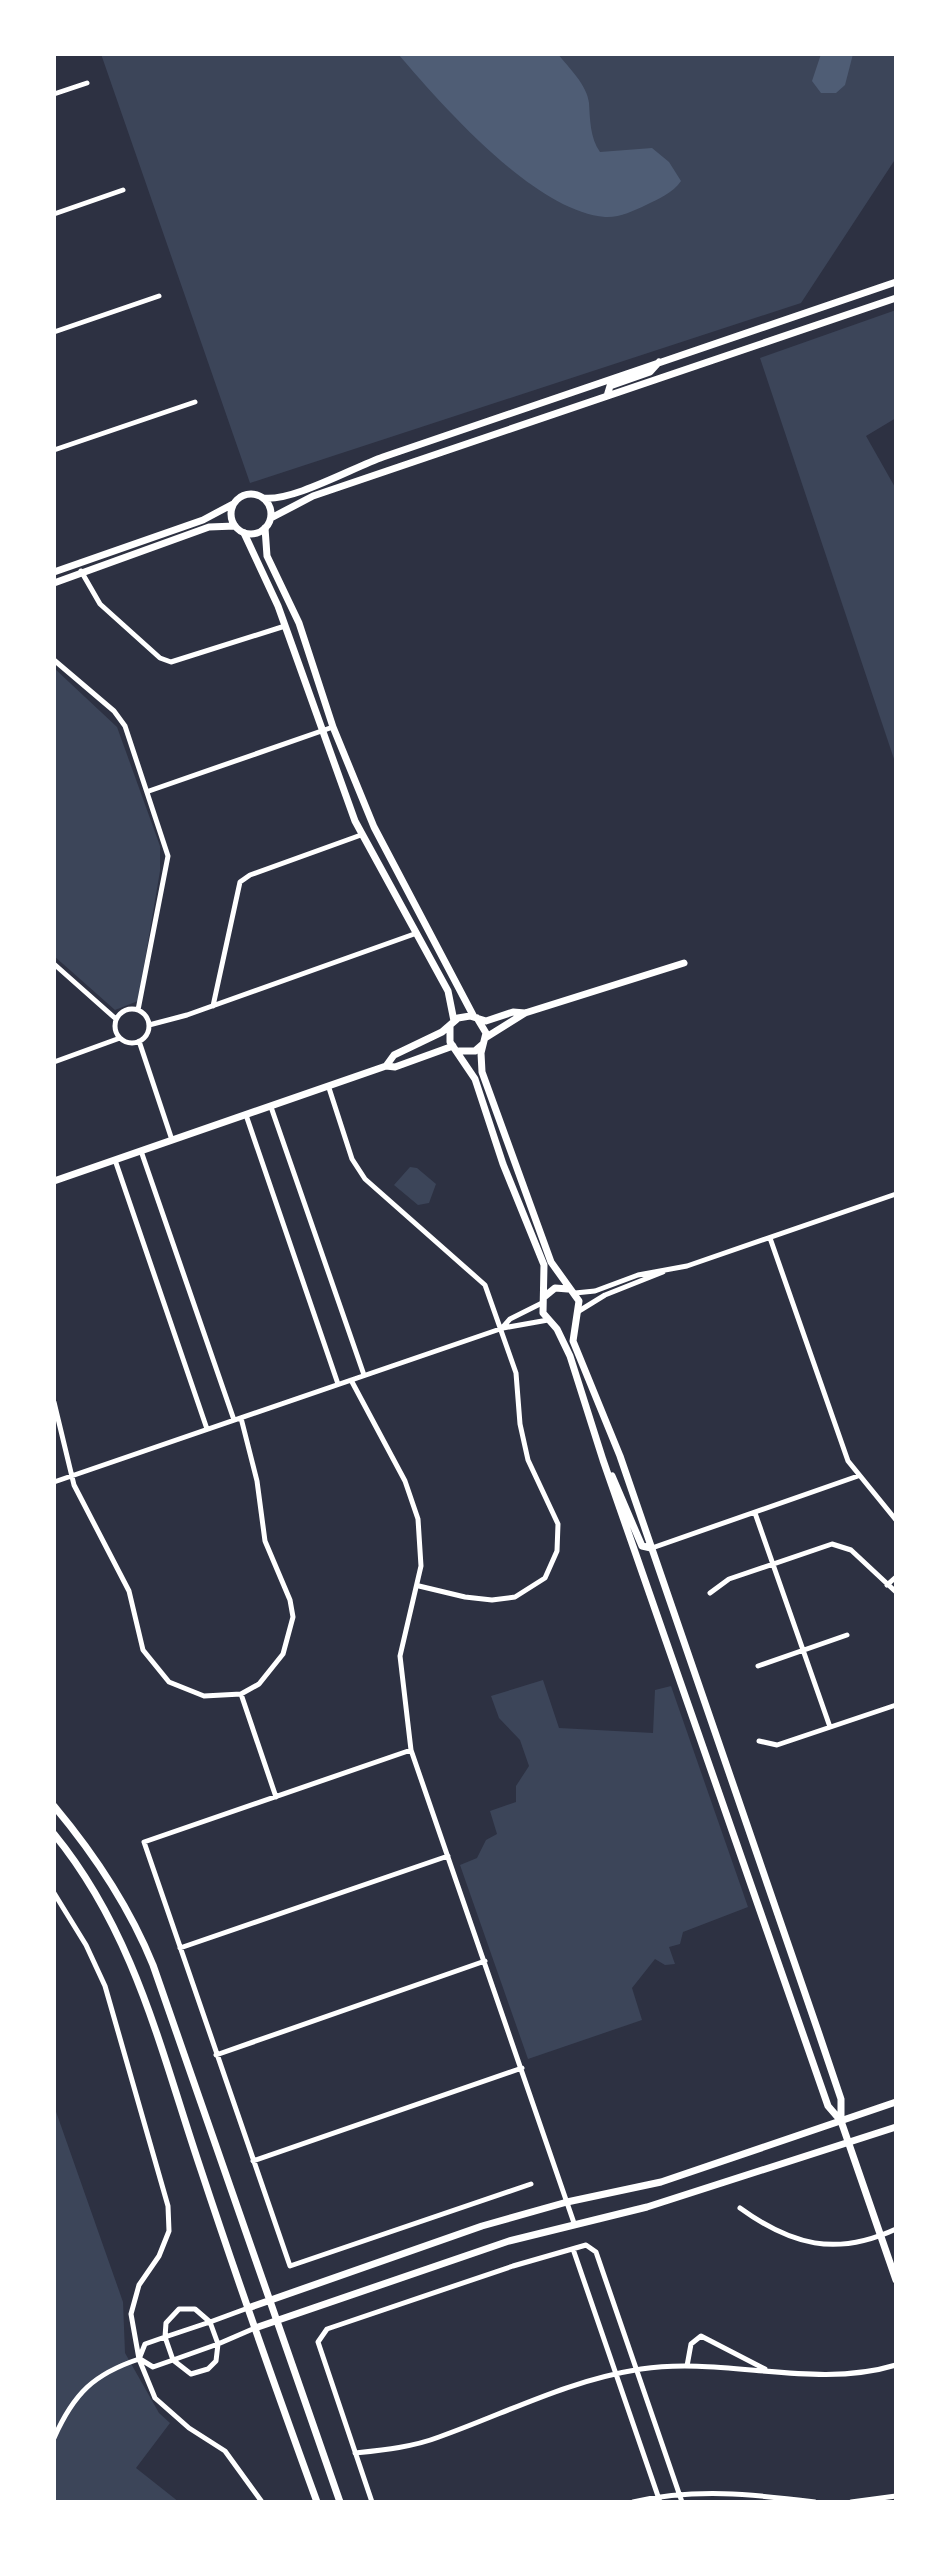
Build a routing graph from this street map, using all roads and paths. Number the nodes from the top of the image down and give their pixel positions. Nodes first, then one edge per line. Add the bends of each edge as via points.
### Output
1 (87, 83) dead end
2 (54, 94) edge
3 (123, 190) dead end
4 (54, 214) edge
5 (896, 282) edge
6 (159, 296) dead end
7 (896, 298) edge
8 (54, 332) edge
9 (661, 360) junction
10 (607, 396) junction
11 (195, 402) dead end
12 (54, 450) edge
13 (402, 451) junction
14 (387, 471) junction
15 (263, 498) junction
16 (233, 504) junction
17 (271, 518) junction
18 (235, 526) junction
19 (265, 528) junction
20 (244, 533) junction
21 (79, 563) junction
22 (54, 572) edge
23 (82, 573) junction
24 (54, 583) edge
25 (285, 626) junction
26 (54, 660) edge
27 (333, 727) junction
28 (322, 732) junction
29 (148, 791) junction
30 (361, 835) junction
31 (417, 933) junction
32 (684, 963) dead end
33 (54, 964) edge
34 (213, 1006) junction
35 (138, 1010) junction
36 (525, 1013) junction
37 (475, 1017) junction
38 (116, 1019) junction
39 (452, 1023) junction
40 (149, 1025) junction
41 (120, 1038) junction
42 (485, 1040) junction
43 (139, 1041) junction
44 (455, 1048) junction
45 (55, 1060) edge
46 (386, 1066) junction
47 (329, 1088) junction
48 (271, 1107) junction
49 (246, 1115) junction
50 (172, 1141) junction
51 (141, 1151) junction
52 (115, 1160) junction
53 (54, 1181) edge
54 (896, 1194) edge
55 (770, 1238) junction
56 (667, 1270) junction
57 (572, 1291) junction
58 (542, 1301) junction
59 (578, 1313) junction
60 (550, 1321) junction
61 (503, 1328) junction
62 (364, 1375) junction
63 (351, 1380) junction
64 (338, 1384) junction
65 (54, 1402) edge
66 (238, 1419) junction
67 (207, 1429) junction
68 (603, 1460) junction
69 (72, 1476) junction
70 (858, 1476) junction
71 (54, 1482) edge
72 (755, 1513) junction
73 (896, 1520) edge
74 (651, 1548) junction
75 (773, 1564) junction
76 (896, 1577) edge
77 (887, 1585) junction
78 (419, 1586) junction
79 (896, 1592) edge
80 (710, 1593) dead end
81 (847, 1635) dead end
82 (801, 1651) junction
83 (758, 1666) dead end
84 (241, 1694) junction
85 (896, 1705) edge
86 (830, 1727) junction
87 (759, 1741) dead end
88 (411, 1750) junction
89 (276, 1797) junction
90 (54, 1806) edge
91 (54, 1834) edge
92 (448, 1856) junction
93 (54, 1893) edge
94 (180, 1948) junction
95 (485, 1961) junction
96 (216, 2055) junction
97 (522, 2068) junction
98 (896, 2102) edge
99 (841, 2121) junction
100 (896, 2127) edge
101 (849, 2143) junction
102 (253, 2161) junction
103 (531, 2184) dead end
104 (567, 2202) junction
105 (740, 2208) dead end
106 (574, 2223) junction
107 (896, 2229) edge
108 (880, 2235) junction
109 (573, 2249) junction
110 (896, 2280) edge
111 (271, 2301) junction
112 (248, 2308) junction
113 (278, 2319) junction
114 (210, 2322) junction
115 (255, 2328) junction
116 (165, 2337) junction
117 (218, 2344) junction
118 (139, 2359) junction
119 (173, 2360) junction
120 (896, 2365) edge
121 (687, 2366) junction
122 (636, 2370) junction
123 (769, 2371) junction
124 (617, 2373) junction
125 (54, 2438) edge
126 (355, 2453) junction
127 (679, 2494) junction
128 (896, 2496) edge
129 (659, 2500) edge
130 (262, 2502) edge
131 (317, 2502) edge
132 (340, 2502) edge
133 (372, 2502) edge
134 (633, 2502) edge
135 (682, 2502) edge
136 (815, 2502) edge
137 (851, 2502) edge

1 - 2 street
3 - 4 street
5 - 9 main road
6 - 8 street
7 - 10 main road
9 - 10 main road via 650,372 610,386
9 - 13 main road
10 - 14 main road
11 - 12 street
13 - 14 main road
13 - 15 main road via 290,496
14 - 17 main road via 313,496
15 - 16 main road via 247,494
15 - 17 main road
16 - 18 main road
16 - 21 main road via 203,520
17 - 19 main road
18 - 20 main road
18 - 23 main road via 209,527
19 - 20 main road
19 - 27 main road via 267,556 299,623
20 - 25 main road
21 - 22 main road
21 - 23 street
23 - 24 main road
23 - 25 street via 100,604 171,662
25 - 28 main road
26 - 29 street via 125,726
27 - 28 street
27 - 37 main road via 374,827
28 - 29 street
28 - 30 main road
29 - 35 street via 166,844 167,868
30 - 31 main road
30 - 34 street via 240,882
31 - 34 street
31 - 39 main road via 448,991
32 - 36 main road
33 - 38 street
34 - 40 street
35 - 38 street via 125,1010
35 - 40 street
36 - 37 main road via 486,1021
36 - 42 main road
37 - 39 main road
37 - 42 main road via 483,1025
38 - 41 street
39 - 44 main road via 449,1037
39 - 46 main road via 394,1055
40 - 43 street
41 - 43 street
41 - 45 street
42 - 44 main road via 475,1051
42 - 57 main road via 482,1072 551,1262
43 - 50 street
44 - 46 main road
44 - 58 main road via 475,1079 544,1265
46 - 47 main road
47 - 48 main road
47 - 61 street via 358,1170 478,1275
48 - 49 main road
48 - 62 street
49 - 50 main road
49 - 64 street
50 - 51 main road
51 - 52 main road
51 - 66 street
52 - 53 main road
52 - 67 street
54 - 55 street
55 - 56 street
55 - 70 street via 848,1461
56 - 57 street via 595,1291
56 - 59 street via 605,1295
57 - 58 main road via 555,1288
57 - 59 main road
58 - 60 main road
58 - 61 street
59 - 60 main road via 565,1324
59 - 74 main road via 573,1341
60 - 61 street
60 - 68 main road via 570,1356
61 - 62 street
61 - 78 street via 516,1373 528,1460 558,1524 557,1551 545,1578 515,1597 465,1597
62 - 63 street
63 - 64 street
63 - 78 street via 413,1501 422,1548
64 - 66 street
65 - 69 street
66 - 67 street
66 - 84 street via 257,1481 265,1541 293,1617 291,1636 273,1670
67 - 69 street
68 - 74 main road via 642,1546
68 - 99 main road via 828,2106
69 - 71 street
69 - 84 street via 84,1510 129,1591 143,1650 154,1667 188,1691
70 - 72 street
70 - 73 street
72 - 74 street
72 - 75 street
74 - 99 main road via 833,2073
75 - 77 street via 832,1544 851,1550
75 - 80 street via 729,1579
75 - 82 street
76 - 77 street
77 - 79 street
78 - 88 street via 400,1656
81 - 82 street
82 - 83 street
82 - 86 street
84 - 89 street
85 - 86 street
86 - 87 street via 777,1745
88 - 89 street
88 - 92 street
89 - 94 street via 144,1842
90 - 111 main road via 106,1872 145,1945
91 - 112 main road via 93,1889 134,1965
92 - 94 street
92 - 95 street
93 - 118 street via 105,1986 168,2206 169,2231 139,2285 131,2314
94 - 96 street
95 - 96 street
95 - 97 street
96 - 102 street
97 - 102 street
97 - 104 street
98 - 99 main road
99 - 101 main road
99 - 104 main road via 661,2182
100 - 101 main road
101 - 106 main road via 647,2207
101 - 108 main road
102 - 103 street via 290,2266
104 - 106 street
104 - 111 main road via 398,2254
105 - 108 street via 772,2231 804,2241 834,2245
106 - 113 main road
107 - 108 street
108 - 110 main road
109 - 122 street via 586,2245 596,2252
109 - 124 street
109 - 126 street via 327,2329 318,2342
111 - 112 main road
111 - 113 main road
112 - 114 street
112 - 115 main road
113 - 115 main road
113 - 132 main road
114 - 116 street
114 - 116 street via 195,2309 179,2309 166,2323
114 - 117 street
115 - 117 street
115 - 131 main road
116 - 118 street via 145,2344
116 - 119 street
117 - 119 street
117 - 119 street via 216,2361 199,2373 191,2374
118 - 119 street via 153,2367
118 - 125 street via 105,2371 82,2391
118 - 130 street via 155,2398 225,2451
120 - 123 street via 832,2373
121 - 122 street
121 - 123 street
121 - 123 street via 691,2344 701,2336
122 - 124 street
122 - 127 street
124 - 126 street via 566,2385 437,2438
124 - 129 street
126 - 133 street
127 - 129 street
127 - 135 street
127 - 136 street via 733,2491
128 - 137 street
129 - 134 street

